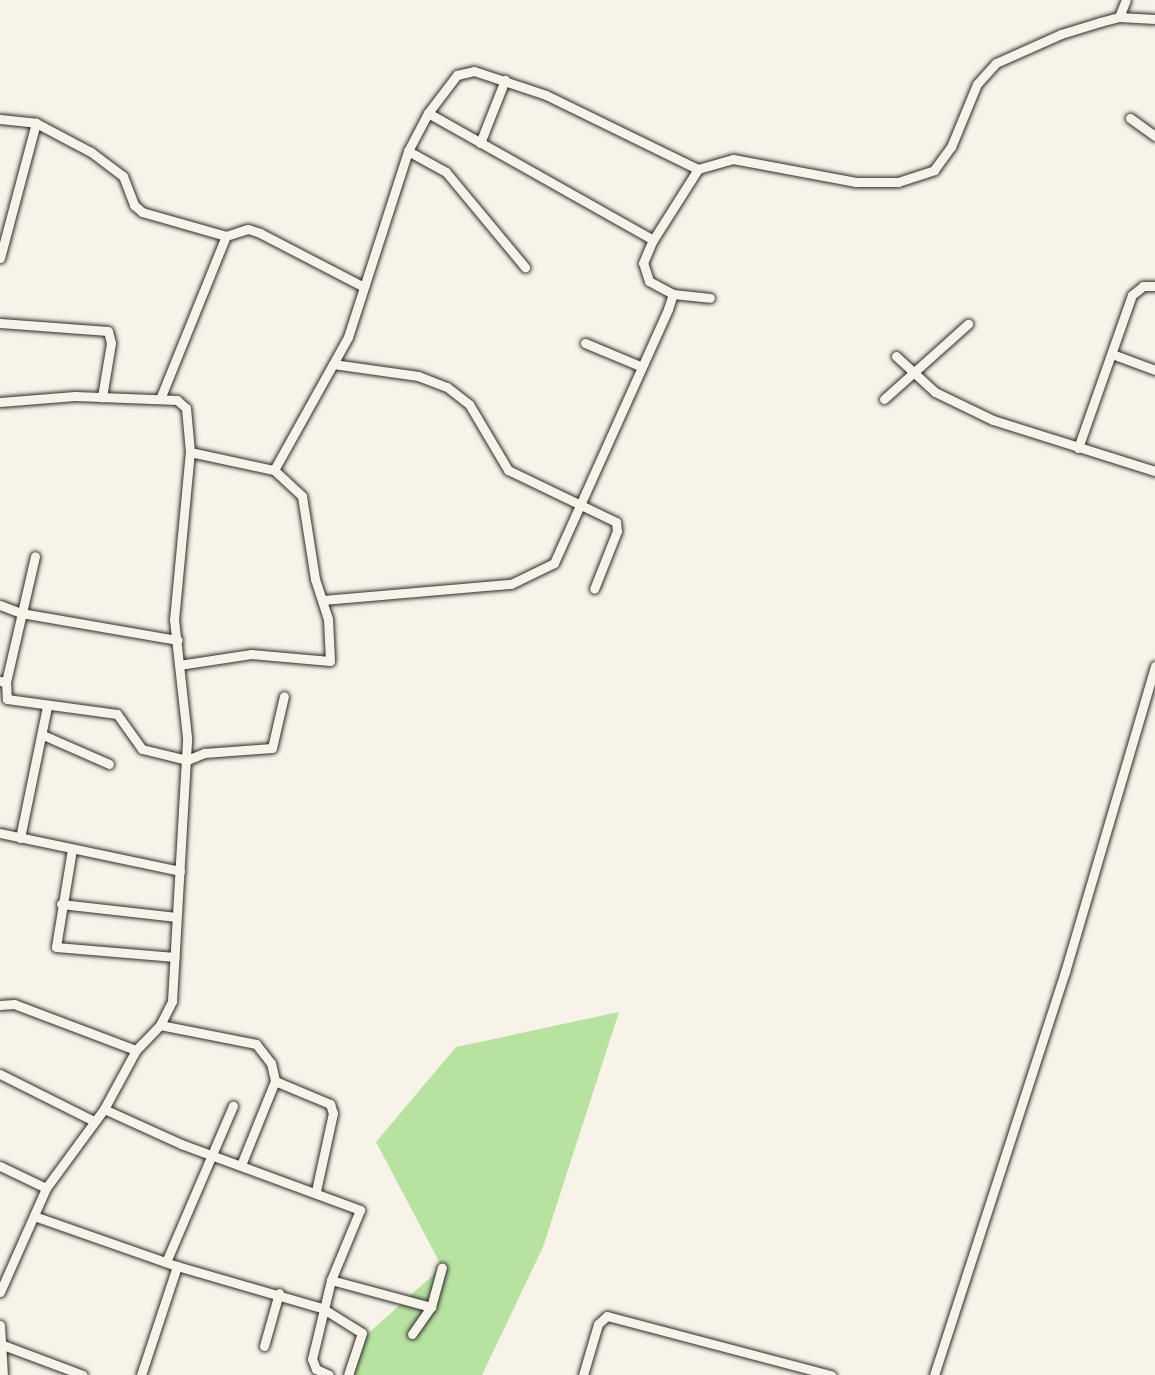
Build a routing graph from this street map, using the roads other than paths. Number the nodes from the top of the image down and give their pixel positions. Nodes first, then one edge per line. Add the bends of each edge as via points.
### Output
1 (1126, 0) edge
2 (1119, 17) junction
3 (1155, 19) edge
4 (505, 80) junction
5 (428, 113) junction
6 (1130, 118) dead end
7 (0, 119) edge
8 (36, 123) junction
9 (1155, 136) edge
10 (480, 143) junction
11 (408, 151) junction
12 (699, 169) junction
13 (226, 236) junction
14 (653, 240) junction
15 (0, 256) edge
16 (525, 267) dead end
17 (1155, 286) edge
18 (364, 287) junction
19 (674, 294) junction
20 (710, 298) dead end
21 (0, 323) edge
22 (968, 324) dead end
23 (585, 343) dead end
24 (1112, 354) junction
25 (896, 356) dead end
26 (333, 364) junction
27 (640, 366) junction
28 (1155, 370) edge
29 (914, 372) junction
30 (102, 397) junction
31 (160, 399) junction
32 (884, 399) dead end
33 (0, 402) edge
34 (1078, 448) junction
35 (190, 452) junction
36 (274, 470) junction
37 (1155, 471) edge
38 (582, 507) junction
39 (35, 556) dead end
40 (594, 589) dead end
41 (323, 600) junction
42 (0, 605) edge
43 (21, 613) junction
44 (178, 640) junction
45 (179, 665) junction
46 (1155, 666) edge
47 (3, 681) edge
48 (284, 696) dead end
49 (47, 707) junction
50 (43, 735) junction
51 (187, 760) junction
52 (109, 764) dead end
53 (0, 833) edge
54 (20, 838) junction
55 (72, 849) junction
56 (180, 871) junction
57 (61, 904) junction
58 (176, 917) junction
59 (175, 957) junction
60 (0, 1005) edge
61 (160, 1025) junction
62 (136, 1050) junction
63 (0, 1074) edge
64 (274, 1081) junction
65 (232, 1106) dead end
66 (104, 1109) junction
67 (94, 1121) junction
68 (214, 1156) junction
69 (241, 1165) junction
70 (0, 1166) edge
71 (46, 1188) junction
72 (316, 1191) junction
73 (34, 1216) junction
74 (166, 1262) junction
75 (177, 1266) junction
76 (442, 1267) dead end
77 (331, 1281) junction
78 (0, 1292) edge
79 (279, 1293) junction
80 (431, 1307) junction
81 (322, 1308) junction
82 (0, 1325) edge
83 (412, 1334) dead end
84 (3, 1345) junction
85 (264, 1346) dead end
86 (3, 1375) edge
87 (83, 1375) edge
88 (141, 1375) edge
89 (329, 1375) edge
90 (348, 1375) edge
91 (583, 1375) edge
92 (831, 1375) edge
93 (934, 1375) edge

1 - 2 street
2 - 3 street
2 - 12 street via 1061,34 996,63 977,84 951,147 934,170 924,174 898,182 856,182 733,159
4 - 5 street via 474,71 460,73
4 - 10 street
4 - 12 street via 640,138
5 - 10 street
5 - 11 street
6 - 9 street
7 - 8 street
8 - 13 street via 91,152 123,176 134,206 142,212
8 - 15 street
10 - 14 street
11 - 16 street via 446,172
11 - 18 street
12 - 14 street
13 - 18 street via 248,229 260,232
13 - 31 street
14 - 19 street via 644,263 645,276
17 - 24 street via 1143,286 1132,295
18 - 26 street via 348,337
19 - 20 street
19 - 27 street
21 - 30 street via 108,331 111,343
22 - 29 street
23 - 27 street
24 - 28 street
24 - 34 street
25 - 29 street
26 - 36 street
26 - 38 street via 418,376 447,387 469,404 508,471
27 - 38 street
29 - 32 street
29 - 34 street via 935,392 983,415
30 - 31 street
30 - 33 street
31 - 35 street via 184,404
34 - 37 street
35 - 36 street
35 - 44 street via 174,620
36 - 41 street via 302,496 315,579
38 - 40 street via 618,525
38 - 41 street via 554,563 511,584
39 - 43 street
41 - 45 street via 328,619 327,663 250,654
42 - 43 street
43 - 44 street
43 - 47 street
44 - 45 street
45 - 51 street
46 - 93 street via 1065,972
47 - 49 street via 7,699
48 - 51 street via 272,748 204,753
49 - 50 street
49 - 51 street via 117,714 142,749
50 - 52 street
50 - 54 street
51 - 56 street
53 - 54 street
54 - 55 street
55 - 56 street
55 - 57 street
56 - 58 street
57 - 58 street
57 - 59 street via 57,948
58 - 59 street
59 - 61 street via 171,1001
60 - 62 street via 14,1004
61 - 62 street
61 - 64 street via 256,1044 271,1063
62 - 66 street
63 - 67 street
64 - 69 street
64 - 72 street via 314,1096 333,1108
65 - 68 street
66 - 67 street
66 - 68 street
67 - 71 street
68 - 69 street
68 - 74 street
69 - 72 street
70 - 71 street
71 - 73 street
72 - 77 street via 360,1210
73 - 74 street
73 - 78 street
74 - 75 street
75 - 79 street
75 - 88 street
76 - 80 street
77 - 80 street
77 - 81 street
79 - 81 street
79 - 85 street
80 - 83 street
81 - 89 street via 312,1359 316,1369
81 - 90 street via 362,1333
82 - 84 street
84 - 86 street
84 - 87 street
91 - 92 street via 598,1324 607,1316

